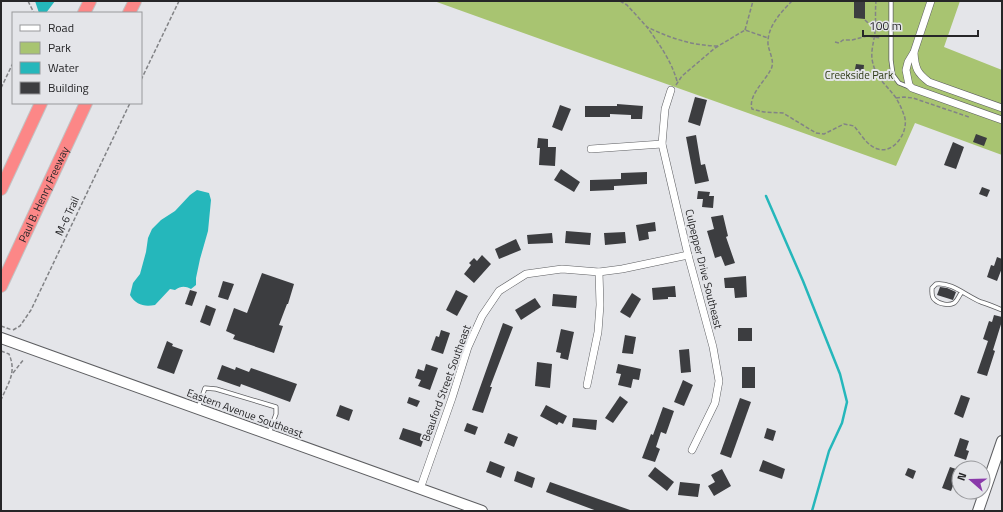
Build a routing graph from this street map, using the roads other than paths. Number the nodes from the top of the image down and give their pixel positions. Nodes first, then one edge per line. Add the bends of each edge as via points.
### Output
1 (90, 1) edge
2 (135, 1) edge
3 (891, 1) edge
4 (931, 1) edge
5 (84, 12) edge
6 (130, 12) edge
7 (914, 52) junction
8 (912, 88) junction
9 (671, 90) road end
10 (41, 104) edge
11 (86, 104) edge
12 (1002, 108) edge
13 (1002, 120) edge
14 (662, 144) junction
15 (591, 149) dead end
16 (1, 189) edge
17 (688, 255) junction
18 (598, 272) junction
19 (1, 286) edge
20 (961, 292) junction
21 (1002, 310) edge
22 (1, 338) edge
23 (587, 385) dead end
24 (197, 409) junction
25 (269, 435) junction
26 (1002, 441) edge
27 (692, 450) dead end
28 (420, 489) junction
29 (459, 507) edge
30 (482, 511) edge
31 (980, 511) edge

1 - 5 highway
2 - 6 highway
3 - 8 lane via 893,75 899,83
4 - 7 street
7 - 8 street via 906,70
7 - 12 street via 914,65 920,75 929,82
8 - 13 street
9 - 14 street, Culpepper Drive Southeast via 665,109
10 - 16 highway
11 - 19 highway, Paul B. Henry Freeway
14 - 15 street
14 - 17 street, Culpepper Drive Southeast
17 - 18 street, Beauford Street Southeast
17 - 27 street, Culpepper Drive Southeast via 713,347 719,381 715,403
18 - 23 street via 598,332
18 - 28 street, Beauford Street Southeast via 562,269 526,274 499,291 482,316 468,346
20 - 20 lane via 942,283 932,288 932,295 941,304 954,303
20 - 21 lane
22 - 24 street, Eastern Avenue Southeast
24 - 25 street, Eastern Avenue Southeast
24 - 25 lane via 205,388 276,407
25 - 28 street, Eastern Avenue Southeast
26 - 31 street
28 - 29 street, Eastern Avenue Southeast
29 - 30 street, Eastern Avenue Southeast

